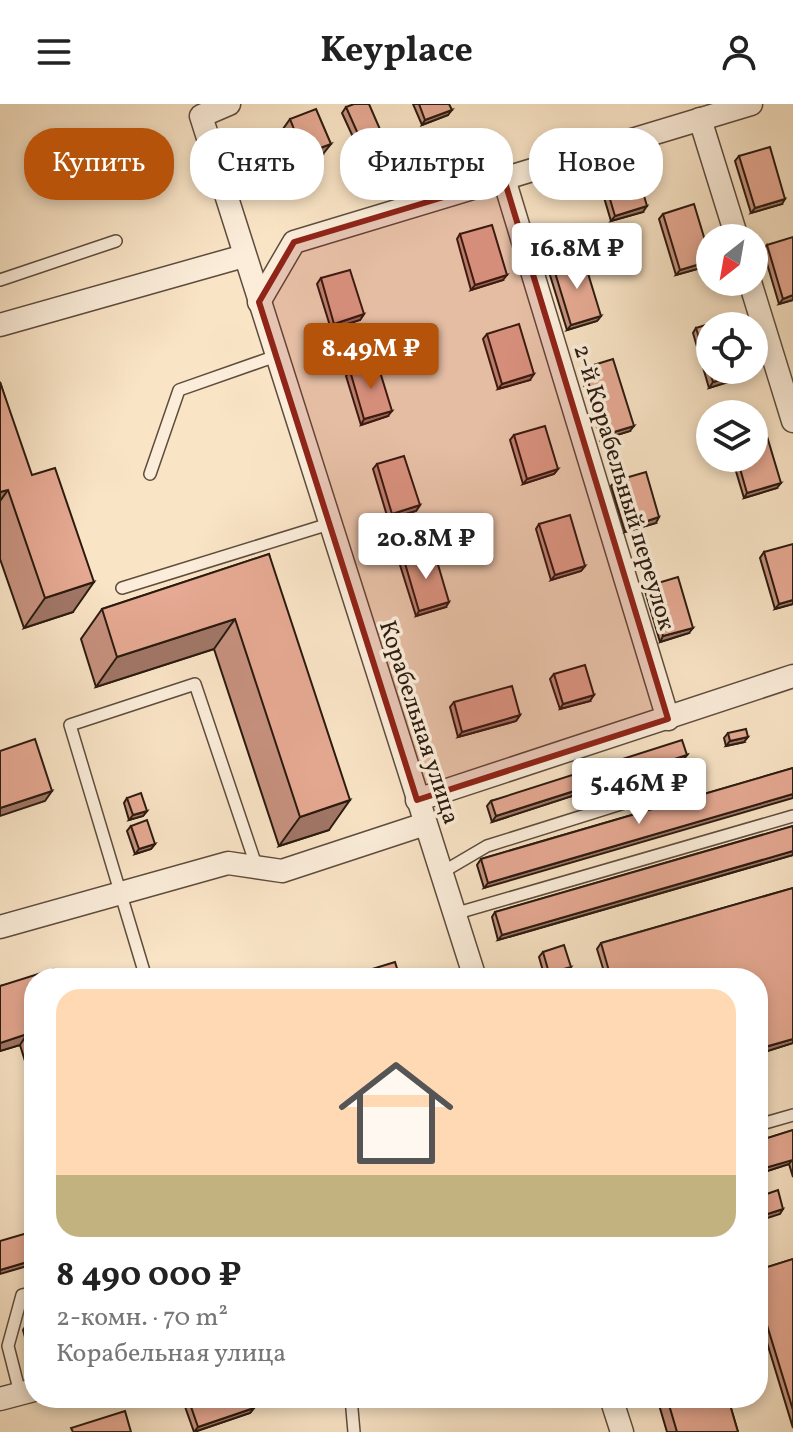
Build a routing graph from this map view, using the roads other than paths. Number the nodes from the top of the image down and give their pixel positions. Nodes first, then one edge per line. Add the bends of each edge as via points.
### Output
1 (229, 104) edge
2 (751, 104) edge
3 (199, 110) edge
4 (700, 119) junction
5 (513, 176) edge
6 (434, 200) edge
7 (510, 200) edge
8 (733, 224) edge
9 (116, 241) dead end
10 (244, 256) junction
11 (0, 280) edge
12 (754, 296) edge
13 (259, 302) junction
14 (0, 325) edge
15 (276, 356) junction
16 (793, 421) edge
17 (150, 474) dead end
18 (329, 524) junction
19 (122, 588) dead end
20 (793, 676) edge
21 (668, 719) junction
22 (691, 782) dead end
23 (417, 800) junction
24 (793, 816) edge
25 (425, 824) junction
26 (257, 868) junction
27 (441, 873) junction
28 (120, 894) junction
29 (454, 914) junction
30 (0, 927) edge
31 (143, 968) edge
32 (472, 968) edge
33 (793, 1115) edge
34 (768, 1122) edge
35 (24, 1294) edge
36 (18, 1394) edge
37 (352, 1408) edge
38 (614, 1408) edge
39 (354, 1432) edge
40 (622, 1432) edge

1 - 3 street
2 - 4 street
3 - 10 street, Корабельная улица
4 - 5 street
4 - 8 street
6 - 13 street via 294,242
7 - 21 street, 2-й Корабельный переулок
9 - 11 lane
10 - 13 street, Корабельная улица
10 - 14 street
12 - 16 street
13 - 15 street, Корабельная улица
15 - 17 lane via 179,390
15 - 18 street, Корабельная улица
18 - 19 lane
18 - 23 street, Корабельная улица
20 - 21 street
21 - 23 street
22 - 27 lane via 487,846
23 - 25 street, Корабельная улица
24 - 29 lane
25 - 26 street via 282,871
25 - 27 street, Корабельная улица
26 - 28 street via 228,863
26 - 28 lane via 195,684 70,725
27 - 29 street, Корабельная улица
28 - 30 street
28 - 31 lane
29 - 32 street, Корабельная улица
33 - 34 lane
35 - 36 lane via 8,1346
37 - 39 lane
38 - 40 street

